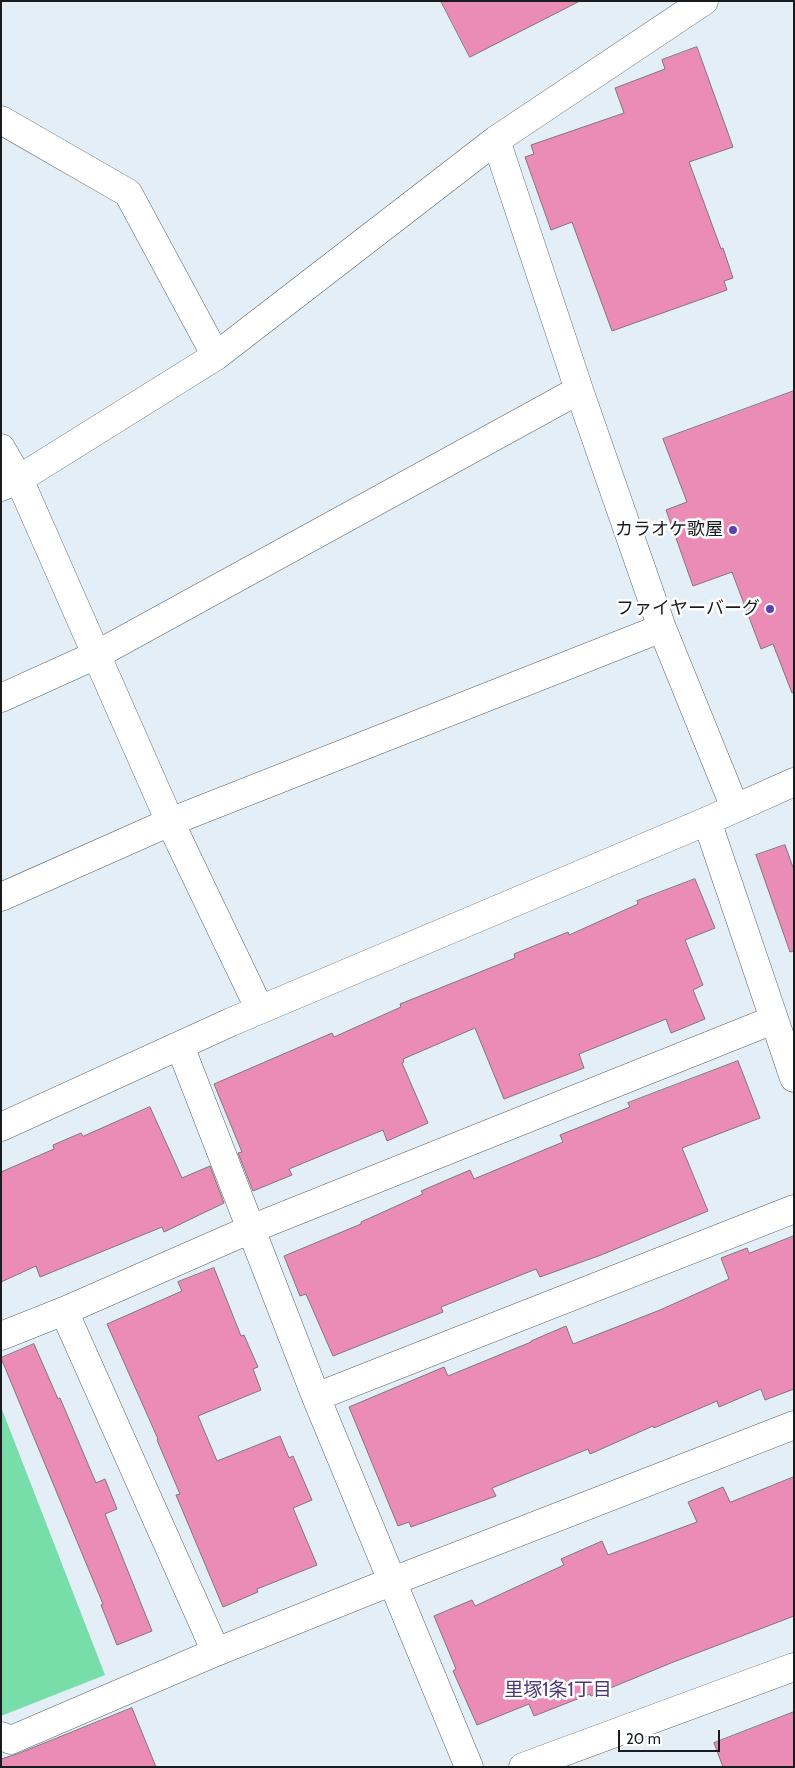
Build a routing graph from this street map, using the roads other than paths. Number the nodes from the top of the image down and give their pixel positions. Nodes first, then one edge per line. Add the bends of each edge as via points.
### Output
1 (704, 1) edge
2 (1, 120) edge
3 (496, 140) junction
4 (216, 356) junction
5 (579, 390) junction
6 (1, 448) edge
7 (10, 483) edge
8 (662, 628) junction
9 (96, 655) junction
10 (1, 698) edge
11 (794, 782) edge
12 (735, 808) junction
13 (707, 821) junction
14 (170, 822) junction
15 (1, 897) edge
16 (260, 1010) junction
17 (774, 1020) junction
18 (180, 1046) junction
19 (794, 1078) edge
20 (1, 1127) edge
21 (794, 1209) edge
22 (251, 1229) junction
23 (64, 1311) junction
24 (1, 1336) edge
25 (316, 1397) junction
26 (794, 1425) edge
27 (393, 1581) junction
28 (216, 1652) junction
29 (794, 1667) edge
30 (1, 1736) edge
31 (469, 1767) edge
32 (523, 1767) edge

1 - 3 street
2 - 4 street via 128,193
3 - 4 street
3 - 5 street
4 - 7 street
5 - 8 street
5 - 9 street
6 - 7 street
7 - 9 street
8 - 12 street
8 - 14 street
9 - 10 street
9 - 14 street
11 - 12 street
12 - 13 street
13 - 16 street
13 - 17 street
14 - 15 street
14 - 16 street
16 - 18 street
17 - 19 street
17 - 22 street
18 - 20 street
18 - 22 street
21 - 25 street
22 - 23 street
22 - 25 street
23 - 24 street
23 - 28 street
25 - 27 street
26 - 27 street
27 - 28 street
27 - 31 street
28 - 30 street via 10,1740
29 - 32 street

